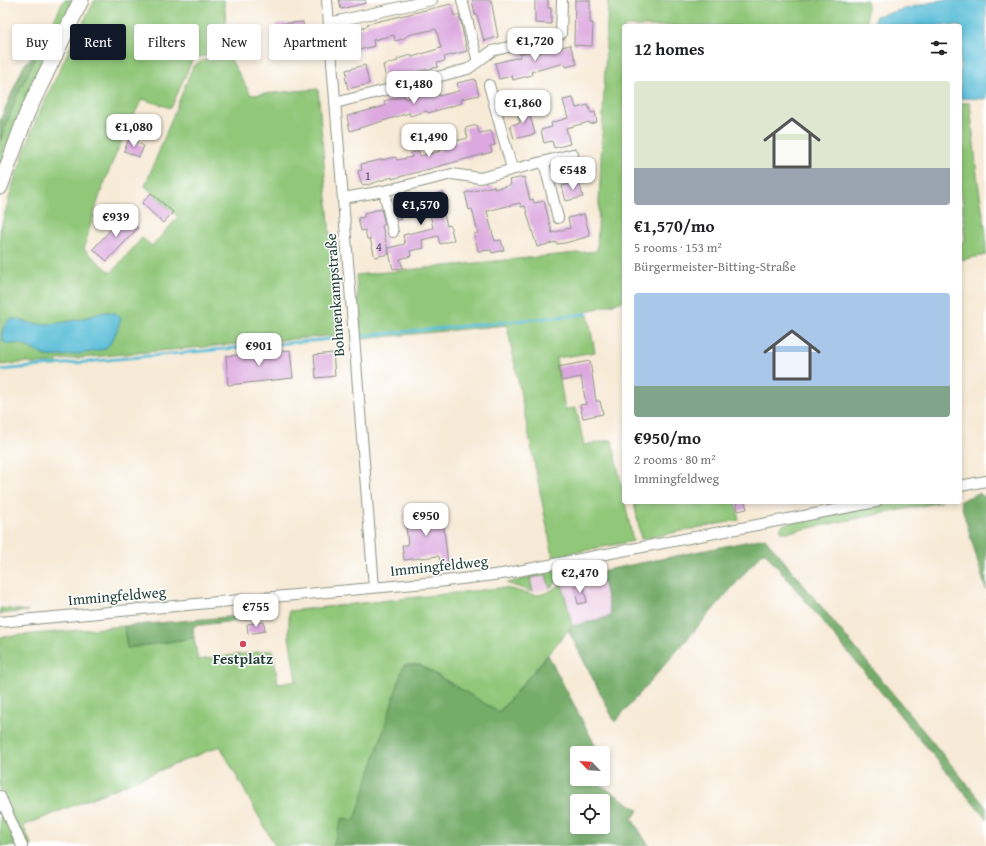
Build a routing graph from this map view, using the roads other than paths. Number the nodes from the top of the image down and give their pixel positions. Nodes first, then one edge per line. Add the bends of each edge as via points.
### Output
1 (81, 0) edge
2 (327, 0) edge
3 (432, 0) edge
4 (462, 0) edge
5 (562, 0) edge
6 (330, 23) junction
7 (478, 62) junction
8 (489, 85) dead end
9 (335, 103) junction
10 (573, 154) dead end
11 (544, 162) junction
12 (512, 169) junction
13 (0, 187) edge
14 (384, 191) junction
15 (343, 198) junction
16 (558, 218) dead end
17 (393, 232) dead end
18 (986, 481) edge
19 (962, 486) edge
20 (866, 504) edge
21 (374, 588) junction
22 (0, 622) edge
23 (0, 796) edge
24 (22, 846) edge

1 - 13 street via 27,113
2 - 6 street, Bohnenkampstraße
3 - 6 street
4 - 7 street
5 - 7 street via 561,34 492,51
6 - 9 street, Bohnenkampstraße
7 - 9 street via 468,69
8 - 12 street
9 - 15 street, Bohnenkampstraße
10 - 11 street
11 - 12 street
11 - 16 street
12 - 14 street via 480,178 452,174
14 - 15 street
14 - 17 street
15 - 21 street, Bohnenkampstraße
18 - 19 street
20 - 21 street, Immingfeldweg via 502,574
21 - 22 street, Immingfeldweg
23 - 24 street

